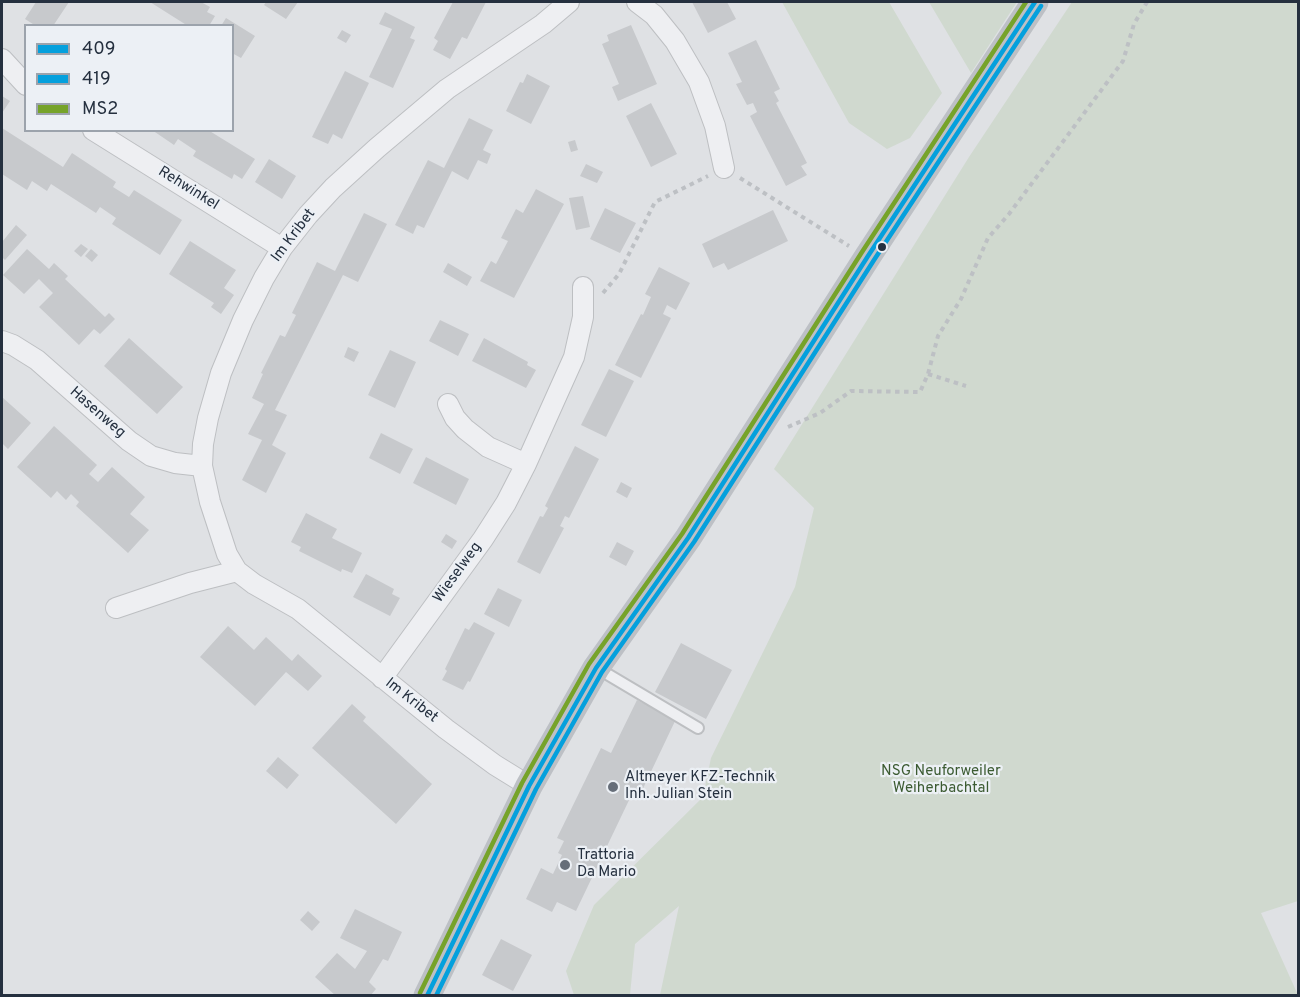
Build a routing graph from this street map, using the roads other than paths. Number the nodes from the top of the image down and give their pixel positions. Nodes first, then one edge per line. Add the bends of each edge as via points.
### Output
1 (568, 2) edge
2 (637, 2) edge
3 (1035, 2) edge
4 (2, 59) edge
5 (24, 83) edge
6 (96, 132) edge
7 (724, 168) road end
8 (282, 248) junction
9 (583, 286) dead end
10 (2, 341) edge
11 (448, 404) dead end
12 (526, 464) junction
13 (202, 466) junction
14 (237, 571) junction
15 (116, 608) dead end
16 (596, 668) junction
17 (382, 678) junction
18 (698, 728) dead end
19 (529, 786) junction
20 (427, 996) edge

1 - 8 street, Im Kribet via 543,24 447,89 377,148 333,188
2 - 7 street via 675,40 699,82 715,126
3 - 16 main road via 688,538
4 - 5 street
6 - 8 street, Rehwinkel
8 - 13 street, Im Kribet via 248,310 221,373 208,418
9 - 12 street, Wieselweg via 583,317 574,357
10 - 13 street, Hasenweg via 37,360 151,456
11 - 12 street via 465,429 488,447
12 - 17 street, Wieselweg via 483,539
13 - 14 street, Im Kribet via 210,502
14 - 15 street
14 - 17 street, Im Kribet via 298,609
16 - 18 lane
16 - 19 main road
17 - 19 street, Im Kribet via 495,765
19 - 20 main road

